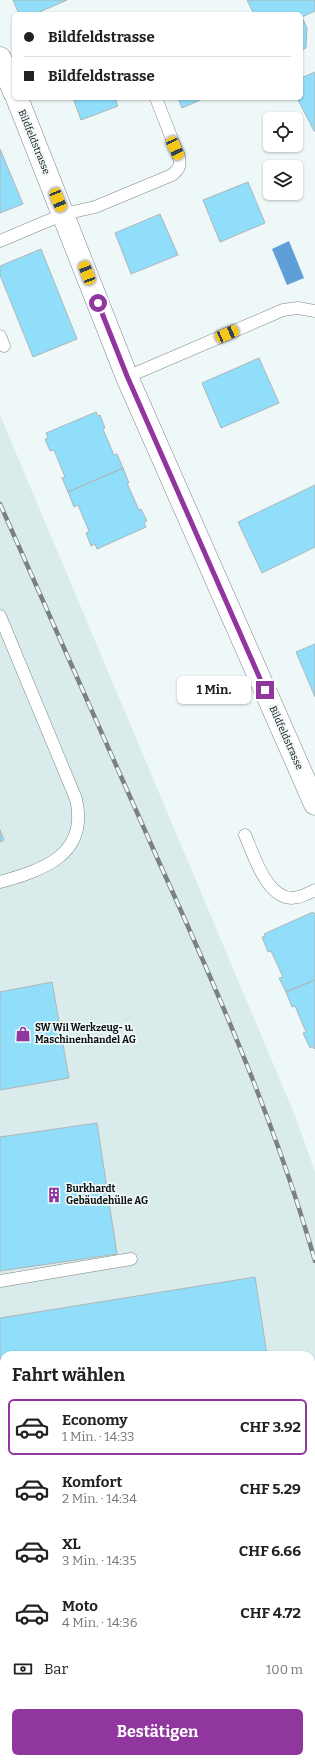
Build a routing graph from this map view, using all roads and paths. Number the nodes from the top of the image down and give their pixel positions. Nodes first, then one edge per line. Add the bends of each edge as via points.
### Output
1 (0, 58) edge
2 (12, 87) edge
3 (17, 100) edge
4 (157, 100) edge
5 (64, 214) junction
6 (0, 241) edge
7 (315, 311) edge
8 (127, 376) junction
9 (0, 616) edge
10 (315, 804) edge
11 (245, 835) dead end
12 (0, 882) edge
13 (315, 890) edge
14 (131, 1259) dead end
15 (0, 1281) edge

1 - 2 street
3 - 5 street, Bildfeldstrasse
4 - 5 lane via 179,157 178,170 172,175 95,207
5 - 6 lane
5 - 8 street, Bildfeldstrasse
7 - 8 lane via 298,308 283,310
8 - 10 street, Bildfeldstrasse
9 - 12 lane via 76,799 79,812 76,835 62,855 32,874
11 - 13 lane via 264,878 273,890 284,896 297,898
14 - 15 lane

